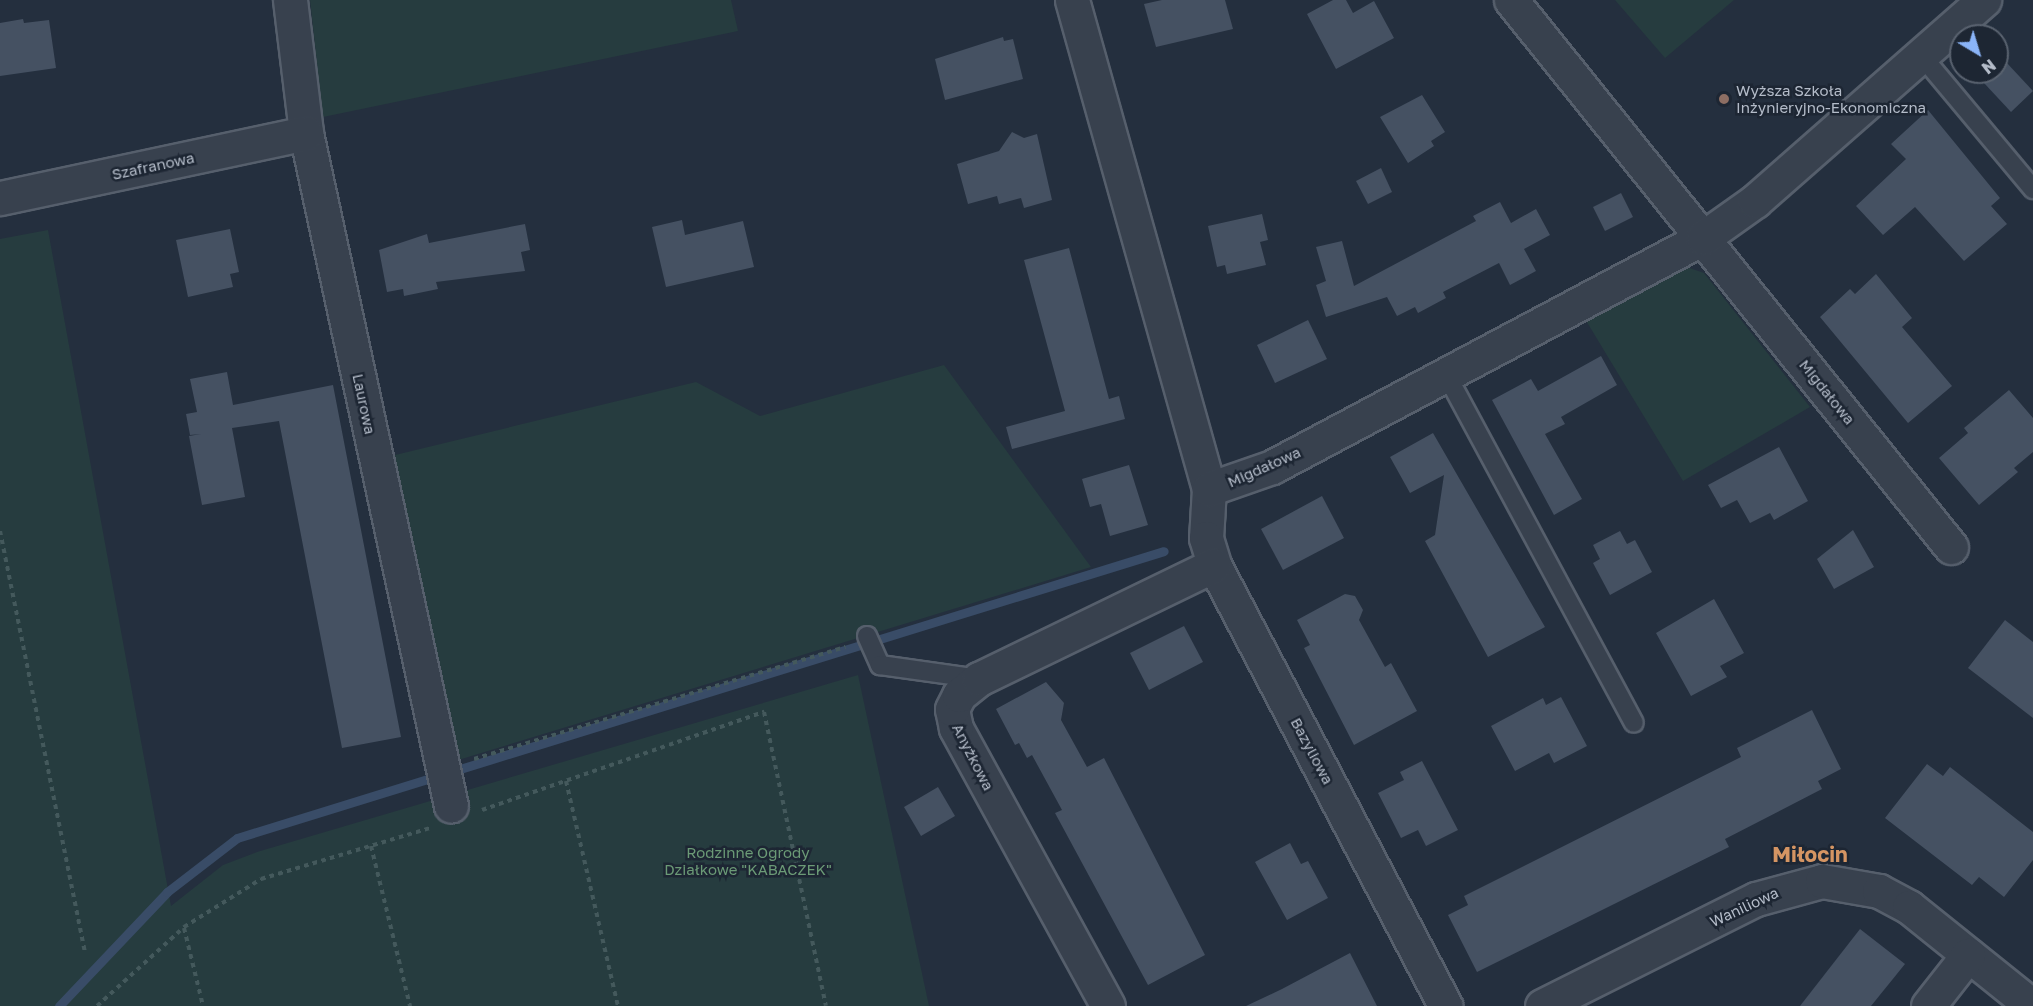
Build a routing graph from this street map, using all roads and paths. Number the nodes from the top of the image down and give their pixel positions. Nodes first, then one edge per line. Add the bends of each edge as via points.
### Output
1 (290, 0) edge
2 (1072, 0) edge
3 (1511, 0) edge
4 (1984, 0) edge
5 (1921, 55) junction
6 (306, 133) junction
7 (2033, 189) edge
8 (0, 198) edge
9 (1702, 238) junction
10 (1446, 374) junction
11 (1209, 489) junction
12 (0, 531) edge
13 (1951, 547) dead end
14 (1214, 565) junction
15 (868, 638) joint
16 (979, 679) junction
17 (1634, 723) dead end
18 (442, 768) junction
19 (566, 781) junction
20 (452, 813) junction
21 (371, 846) junction
22 (184, 927) junction
23 (85, 953) dead end
24 (1968, 955) junction
25 (97, 1006) edge
26 (203, 1006) edge
27 (410, 1006) edge
28 (618, 1006) edge
29 (826, 1006) edge
30 (1108, 1006) edge
31 (1446, 1006) edge
32 (1542, 1006) edge
33 (1928, 1006) edge
34 (2032, 1006) edge

1 - 6 street, Laurowa
2 - 11 street, Migdałowa
3 - 9 street, Migdałowa
4 - 5 street, Migdałowa
5 - 7 lane
5 - 9 street, Migdałowa via 1755,201
6 - 8 street, Szafranowa
6 - 18 street, Laurowa
9 - 10 street, Migdałowa
9 - 13 street, Migdałowa
10 - 11 street, Migdałowa via 1272,467
10 - 17 lane
11 - 14 street, Bazyliowa via 1206,538
12 - 23 path
14 - 16 street, Anyżkowa
14 - 31 street, Bazyliowa
15 - 16 lane via 875,659 889,668
15 - 18 path
16 - 30 street, Anyżkowa via 959,695 952,709 956,728
18 - 20 street, Laurowa
19 - 20 path
19 - 28 path
19 - 29 path via 764,712
20 - 21 path
21 - 22 path via 261,879
21 - 27 path
22 - 25 path
22 - 26 path
24 - 32 street, Waniliowa via 1909,907 1879,891 1822,881 1756,899
24 - 33 street
24 - 34 street, Waniliowa

